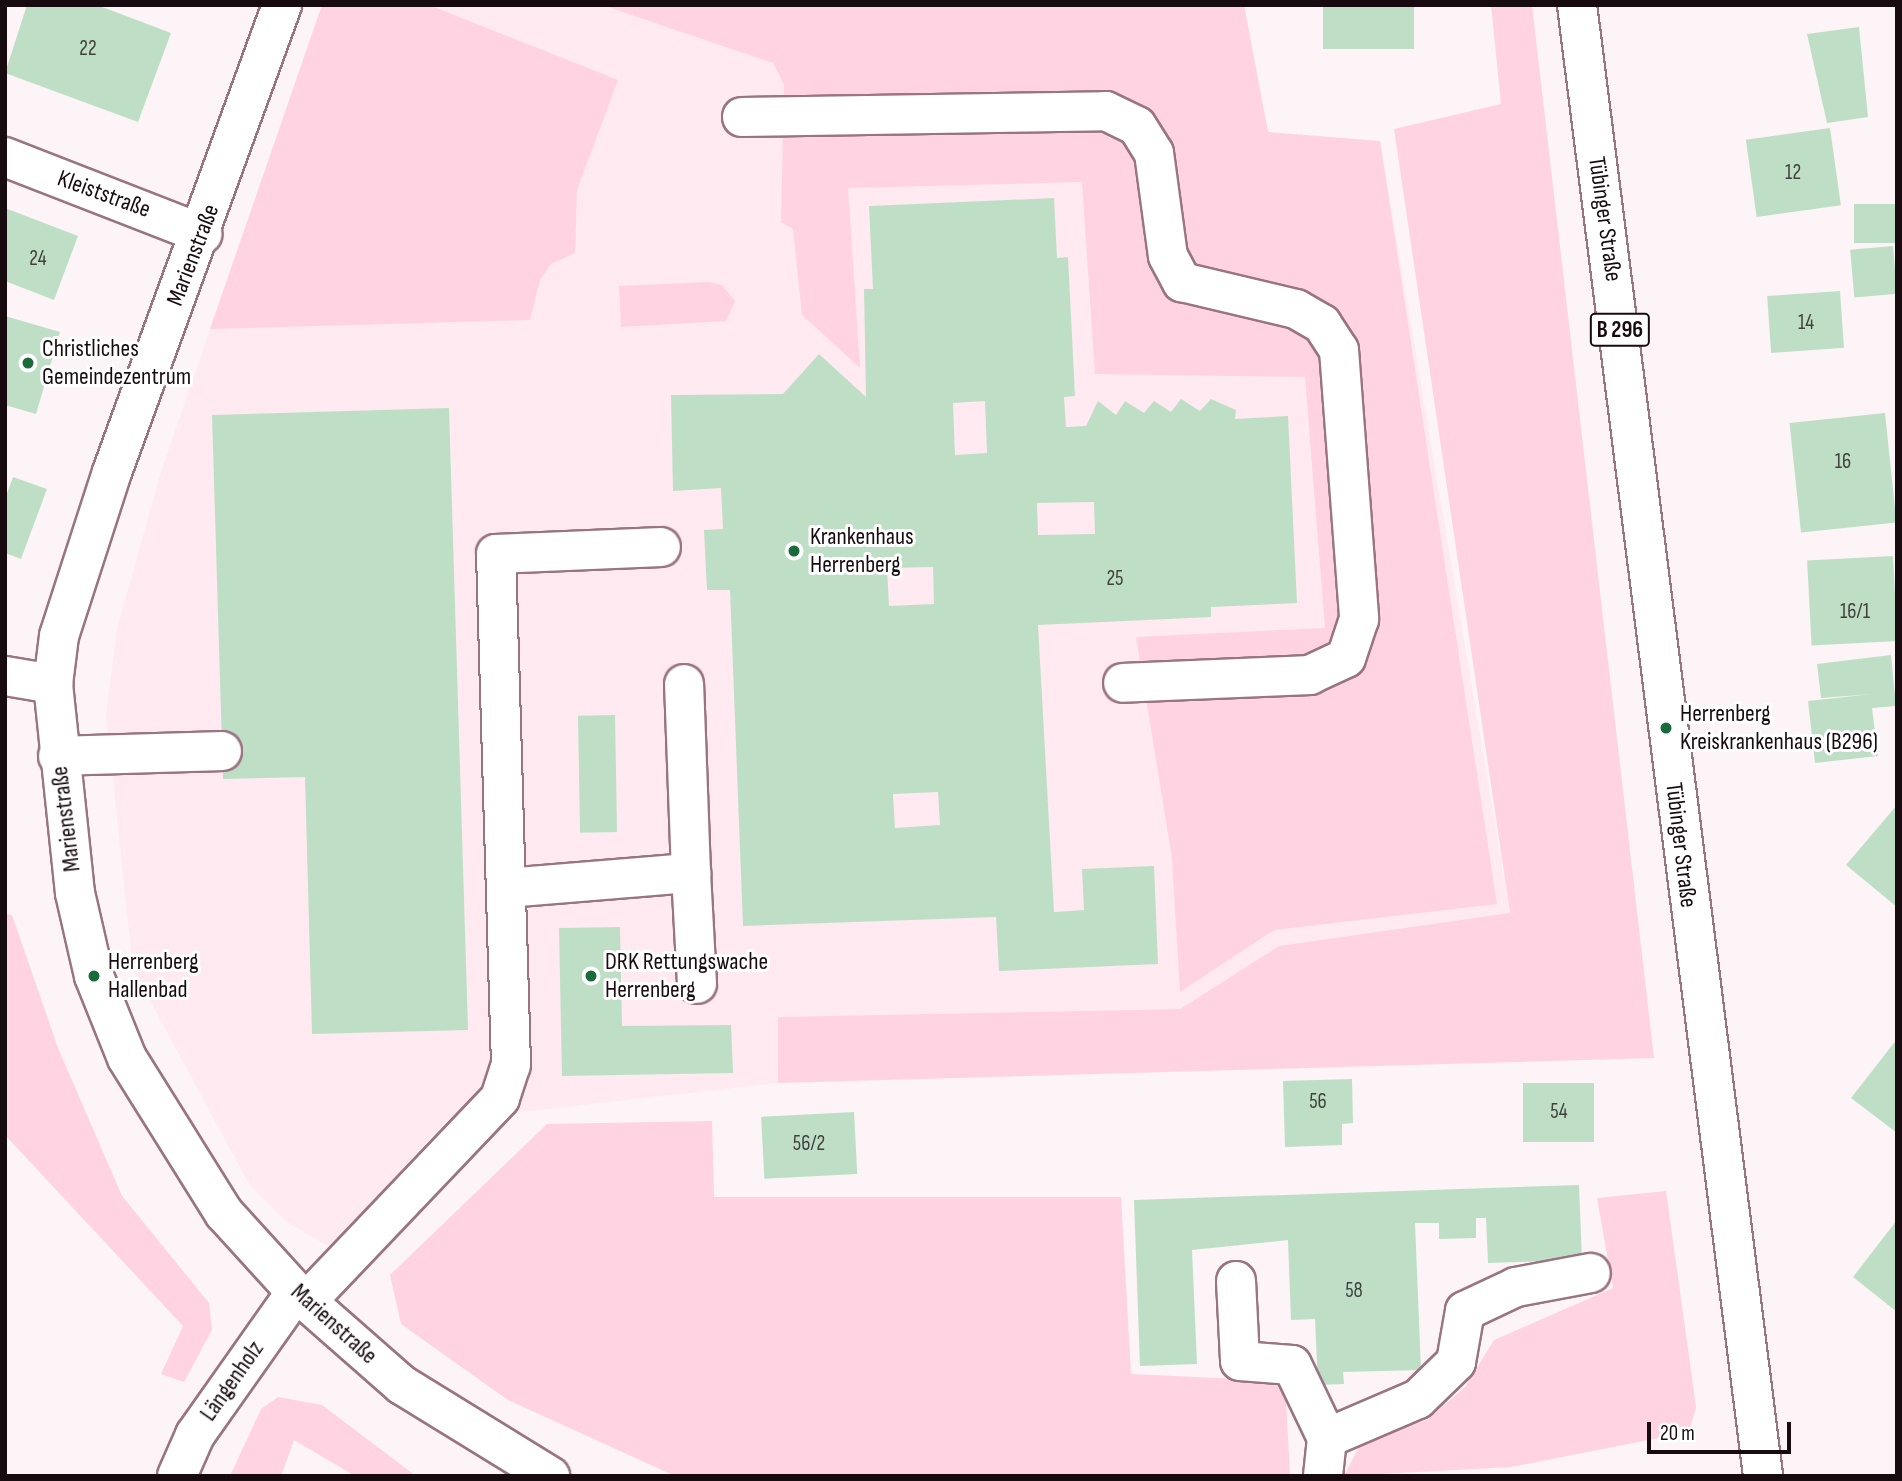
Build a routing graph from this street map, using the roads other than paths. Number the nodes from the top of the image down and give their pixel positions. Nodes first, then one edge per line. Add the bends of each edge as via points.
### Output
1 (282, 5) edge
2 (1577, 5) edge
3 (743, 117) dead end
4 (5, 157) edge
5 (202, 234) junction
6 (661, 547) dead end
7 (5, 676) edge
8 (1123, 683) dead end
9 (54, 684) junction
10 (684, 684) dead end
11 (222, 751) dead end
12 (58, 756) junction
13 (691, 873) junction
14 (508, 888) junction
15 (697, 984) dead end
16 (1591, 1273) dead end
17 (1236, 1281) dead end
18 (301, 1296) junction
19 (1327, 1438) junction
20 (177, 1476) edge
21 (550, 1476) edge
22 (1323, 1476) edge
23 (1763, 1476) edge

1 - 5 street, Marienstraße
2 - 23 street, Tübinger Straße / B 296
3 - 8 street via 1106,111 1137,126 1153,153 1168,256 1182,282 1296,309 1322,324 1339,350 1359,619 1346,658 1310,675
4 - 5 street, Kleiststraße
5 - 9 street, Marienstraße via 71,589
6 - 14 street, Längenholz via 496,554
7 - 9 street
9 - 12 street, Marienstraße
10 - 13 street
11 - 12 street
12 - 18 street, Marienstraße via 91,964 127,1058 224,1213
13 - 14 street
13 - 15 street
14 - 18 street, Längenholz via 511,1065 500,1098
16 - 19 street via 1516,1287 1465,1311 1456,1362 1418,1399
17 - 19 street via 1240,1361 1292,1365
18 - 20 street, Längenholz via 195,1435
18 - 21 street, Marienstraße via 402,1385
19 - 22 street

